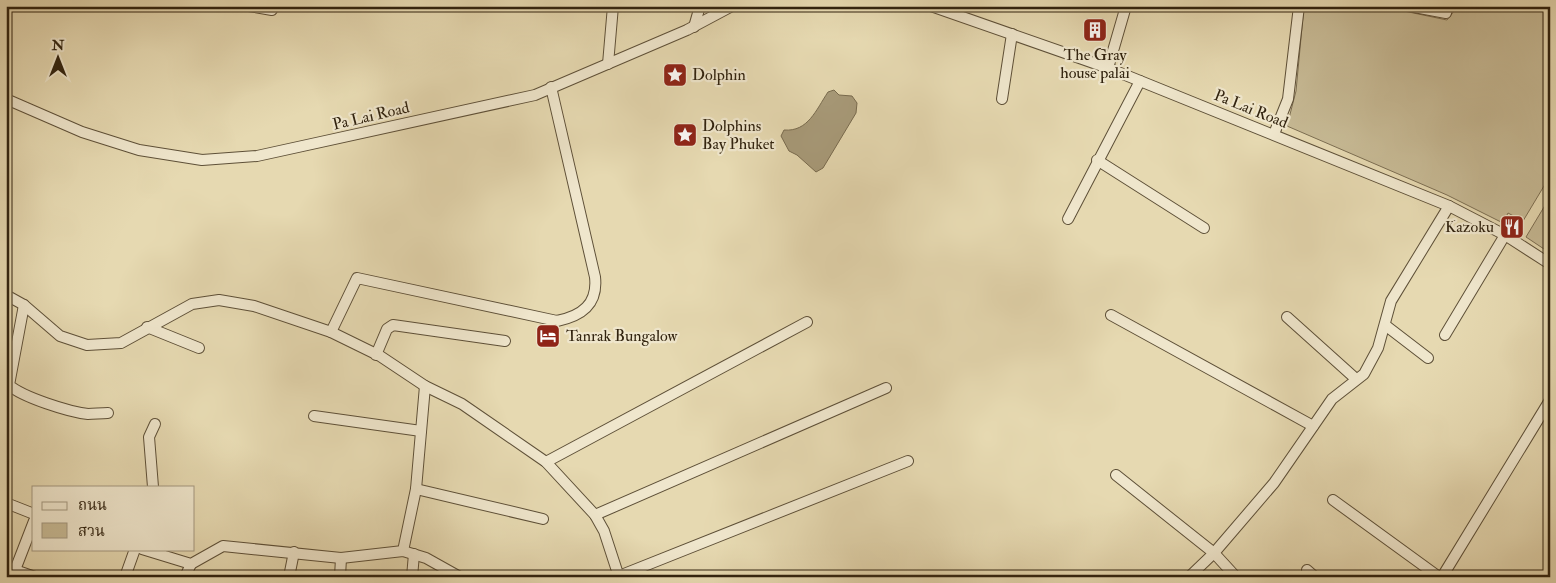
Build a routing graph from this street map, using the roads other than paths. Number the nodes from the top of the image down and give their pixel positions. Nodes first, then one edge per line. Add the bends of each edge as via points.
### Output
1 (249, 6) edge
2 (272, 6) edge
3 (613, 6) edge
4 (700, 6) edge
5 (732, 6) edge
6 (931, 6) edge
7 (1126, 6) edge
8 (1299, 6) edge
9 (1409, 6) edge
10 (1448, 6) edge
11 (694, 27) junction
12 (1012, 34) junction
13 (608, 64) junction
14 (1108, 68) junction
15 (1140, 81) junction
16 (551, 87) junction
17 (6, 99) edge
18 (1002, 99) dead end
19 (1274, 134) junction
20 (1097, 160) junction
21 (1449, 206) junction
22 (1068, 219) dead end
23 (1204, 228) dead end
24 (1506, 235) junction
25 (1550, 264) edge
26 (6, 295) edge
27 (24, 305) junction
28 (1111, 315) dead end
29 (1287, 316) dead end
30 (807, 322) dead end
31 (1385, 325) junction
32 (147, 327) junction
33 (331, 332) junction
34 (1445, 335) dead end
35 (505, 341) dead end
36 (199, 348) dead end
37 (376, 355) junction
38 (1428, 358) dead end
39 (1356, 379) junction
40 (425, 386) junction
41 (886, 388) dead end
42 (1550, 400) edge
43 (108, 413) dead end
44 (314, 416) dead end
45 (155, 424) dead end
46 (1313, 426) junction
47 (421, 431) junction
48 (908, 461) dead end
49 (546, 462) junction
50 (1116, 475) dead end
51 (153, 486) edge
52 (416, 489) junction
53 (1333, 500) dead end
54 (6, 504) edge
55 (32, 513) edge
56 (595, 515) junction
57 (543, 519) dead end
58 (32, 525) edge
59 (136, 550) edge
60 (145, 550) edge
61 (403, 551) junction
62 (294, 552) junction
63 (1214, 553) junction
64 (414, 554) junction
65 (341, 558) junction
66 (191, 564) junction
67 (11, 568) edge
68 (35, 577) edge
69 (125, 577) edge
70 (185, 577) edge
71 (289, 577) edge
72 (340, 577) edge
73 (412, 577) edge
74 (460, 577) edge
75 (619, 577) edge
76 (1189, 577) edge
77 (1236, 577) edge
78 (1441, 577) edge

1 - 2 street via 272,10
3 - 13 street
4 - 11 street
5 - 11 street, Pa Lai Road
6 - 12 street, Pa Lai Road
7 - 14 street
8 - 19 street via 1288,99
9 - 10 street via 1446,14
11 - 13 street, Pa Lai Road
12 - 14 street, Pa Lai Road
12 - 18 street
13 - 16 street, Pa Lai Road
14 - 15 street, Pa Lai Road
15 - 19 street, Pa Lai Road
15 - 20 street
16 - 17 street, Pa Lai Road via 534,95 257,156 202,160 139,150 82,132
16 - 33 street via 595,276 594,289 585,311 557,321 357,278
19 - 21 street, Pa Lai Road
20 - 22 street
20 - 23 street
21 - 24 street, Pa Lai Road
21 - 31 street via 1391,302
24 - 25 street, Pa Lai Road
24 - 34 street
26 - 27 street
27 - 32 street via 60,336 86,346 121,343
27 - 43 street via 9,385 31,397 71,410 88,414
28 - 46 street
29 - 39 street
30 - 49 street
31 - 38 street
31 - 39 street via 1378,348 1364,374
32 - 33 street via 192,304 219,300 254,306
32 - 36 street
33 - 37 street
35 - 37 street via 393,325 387,329
37 - 40 street
39 - 46 street via 1332,399
40 - 47 street
40 - 49 street via 462,404
41 - 56 street
42 - 78 street
44 - 47 street
45 - 51 street via 150,438
46 - 63 street via 1274,483
47 - 52 street
48 - 75 street
49 - 56 street
50 - 63 street
52 - 57 street
52 - 61 street
53 - 78 street
54 - 55 street
56 - 75 street via 604,531
58 - 67 street
59 - 69 street
60 - 66 street
61 - 64 street
61 - 65 street
62 - 65 street
62 - 66 street via 223,546
62 - 71 street
63 - 76 street
63 - 77 street
64 - 73 street
64 - 74 street
65 - 72 street
66 - 70 street
67 - 68 street

